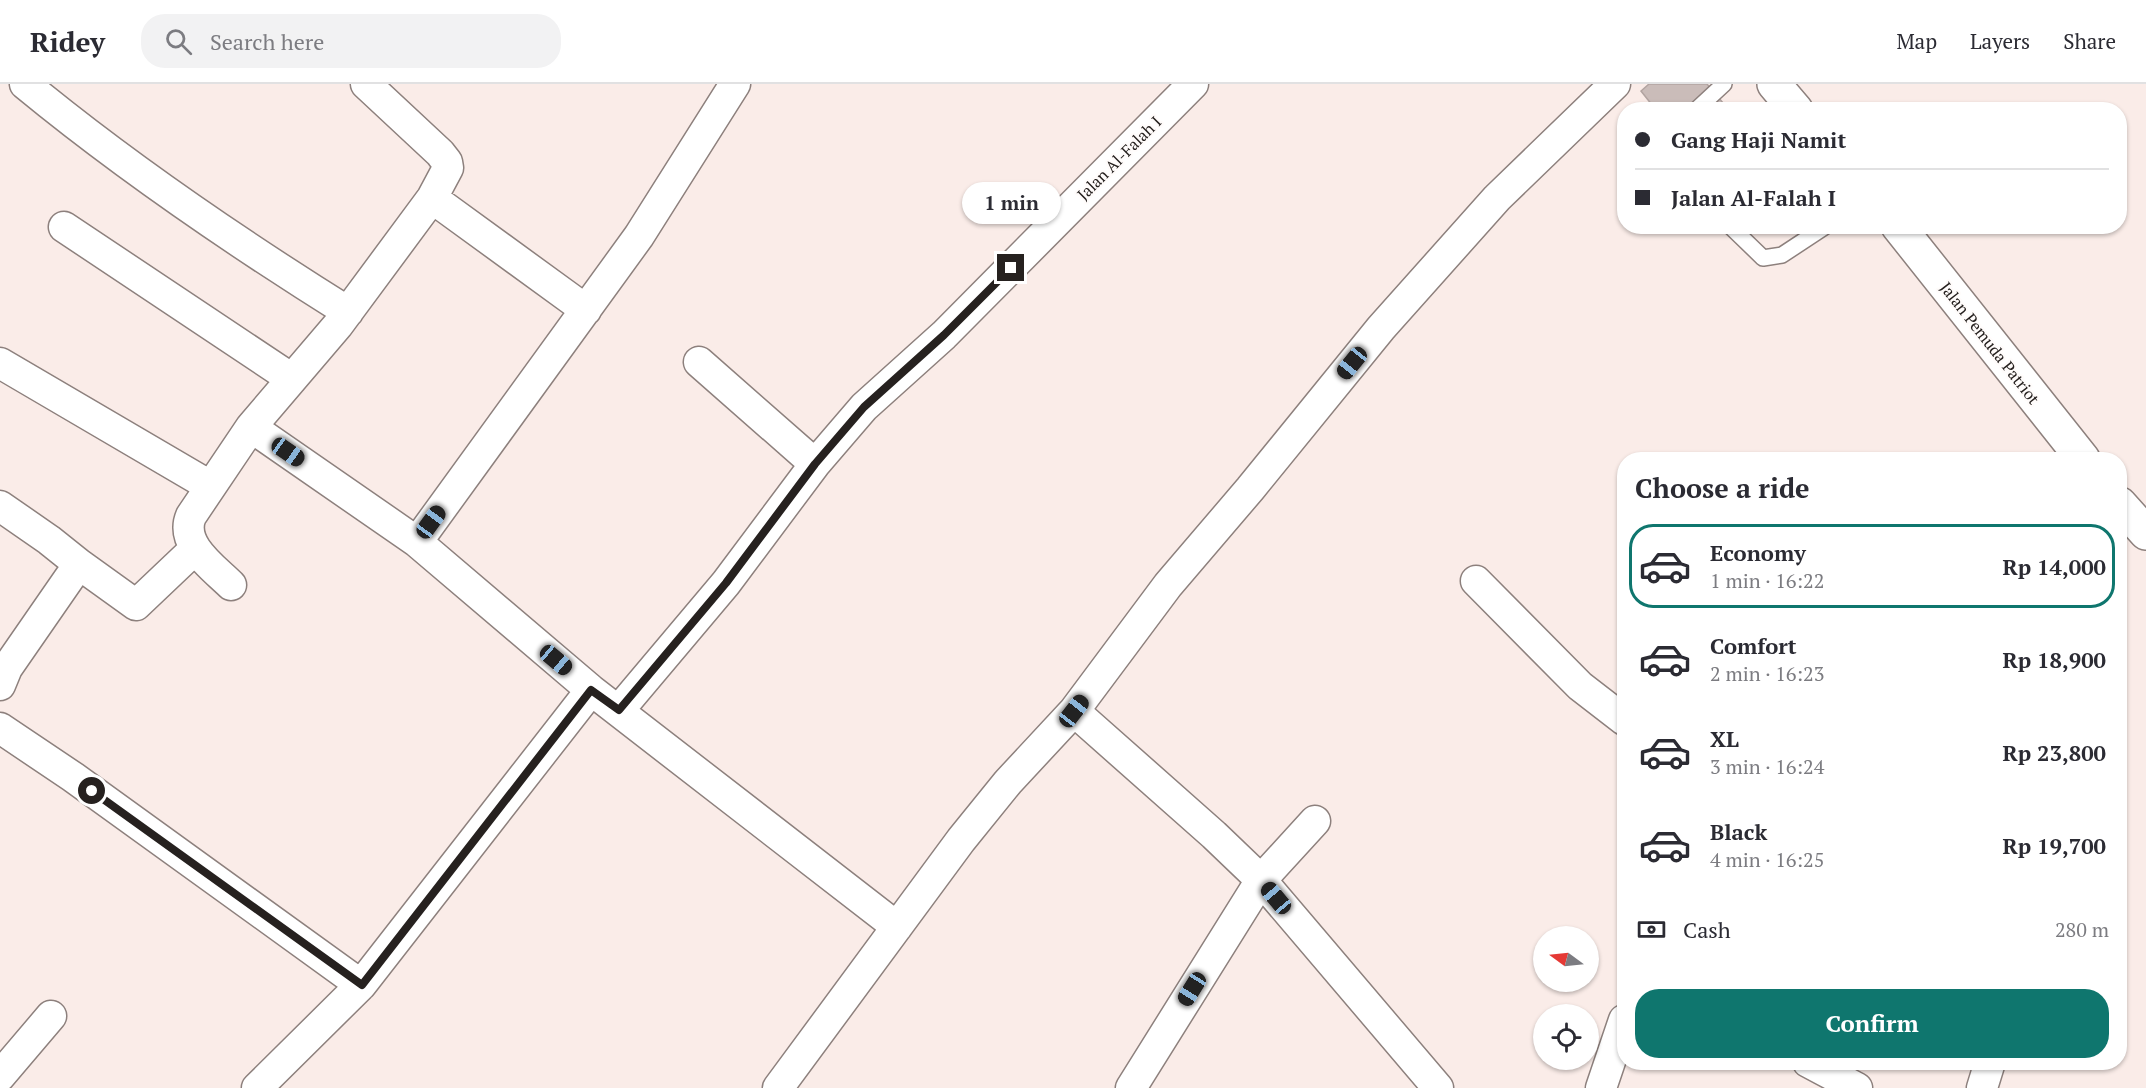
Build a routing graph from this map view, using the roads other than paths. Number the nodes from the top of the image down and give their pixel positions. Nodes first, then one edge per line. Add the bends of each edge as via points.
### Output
1 (25, 84) edge
2 (366, 84) edge
3 (735, 84) edge
4 (1193, 84) edge
5 (1615, 84) edge
6 (1724, 84) edge
7 (1774, 84) edge
8 (1705, 102) edge
9 (1789, 102) edge
10 (432, 198) junction
11 (64, 228) dead end
12 (1738, 234) edge
13 (1814, 234) edge
14 (1904, 234) edge
15 (586, 310) junction
16 (348, 312) junction
17 (699, 362) dead end
18 (0, 363) edge
19 (292, 379) junction
20 (251, 427) junction
21 (2077, 452) edge
22 (815, 464) junction
23 (210, 486) junction
24 (0, 506) edge
25 (417, 542) junction
26 (195, 549) junction
27 (79, 564) junction
28 (1476, 581) dead end
29 (231, 585) dead end
30 (0, 685) edge
31 (591, 690) junction
32 (619, 710) junction
33 (1074, 711) junction
34 (1617, 715) edge
35 (0, 728) edge
36 (1315, 821) dead end
37 (1261, 880) junction
38 (897, 927) junction
39 (362, 985) junction
40 (51, 1016) dead end
41 (1617, 1041) edge
42 (1823, 1070) edge
43 (1988, 1070) edge
44 (0, 1076) edge
45 (257, 1088) edge
46 (778, 1088) edge
47 (1131, 1088) edge
48 (1438, 1088) edge
49 (1601, 1088) edge
50 (1857, 1088) edge
51 (1982, 1088) edge

1 - 16 street via 223,231
2 - 10 street via 447,162 448,168
3 - 15 street via 639,236
4 - 22 street, Jalan Al-Falah I via 944,335 864,407
5 - 33 street via 1497,198 1381,328 1168,585
6 - 8 lane
7 - 9 main road
10 - 15 street
10 - 16 street
11 - 19 street
12 - 13 lane via 1763,258 1782,255
14 - 21 main road, Jalan Pemuda Patriot
15 - 25 street
16 - 19 street
17 - 22 street
18 - 23 street
19 - 20 street
20 - 23 street
20 - 25 street
22 - 32 street, Jalan Al-Falah I via 726,583
23 - 26 street via 188,523
24 - 27 street
25 - 31 street
26 - 27 street via 136,605
26 - 29 street
27 - 30 street via 7,668
28 - 34 street via 1580,686
31 - 32 street
31 - 39 street
32 - 38 street
33 - 37 street
33 - 38 street via 1008,782
35 - 39 street
36 - 37 street
37 - 47 street
37 - 48 street
38 - 46 street
39 - 45 street
40 - 44 street
41 - 49 street
42 - 50 street
43 - 51 street

